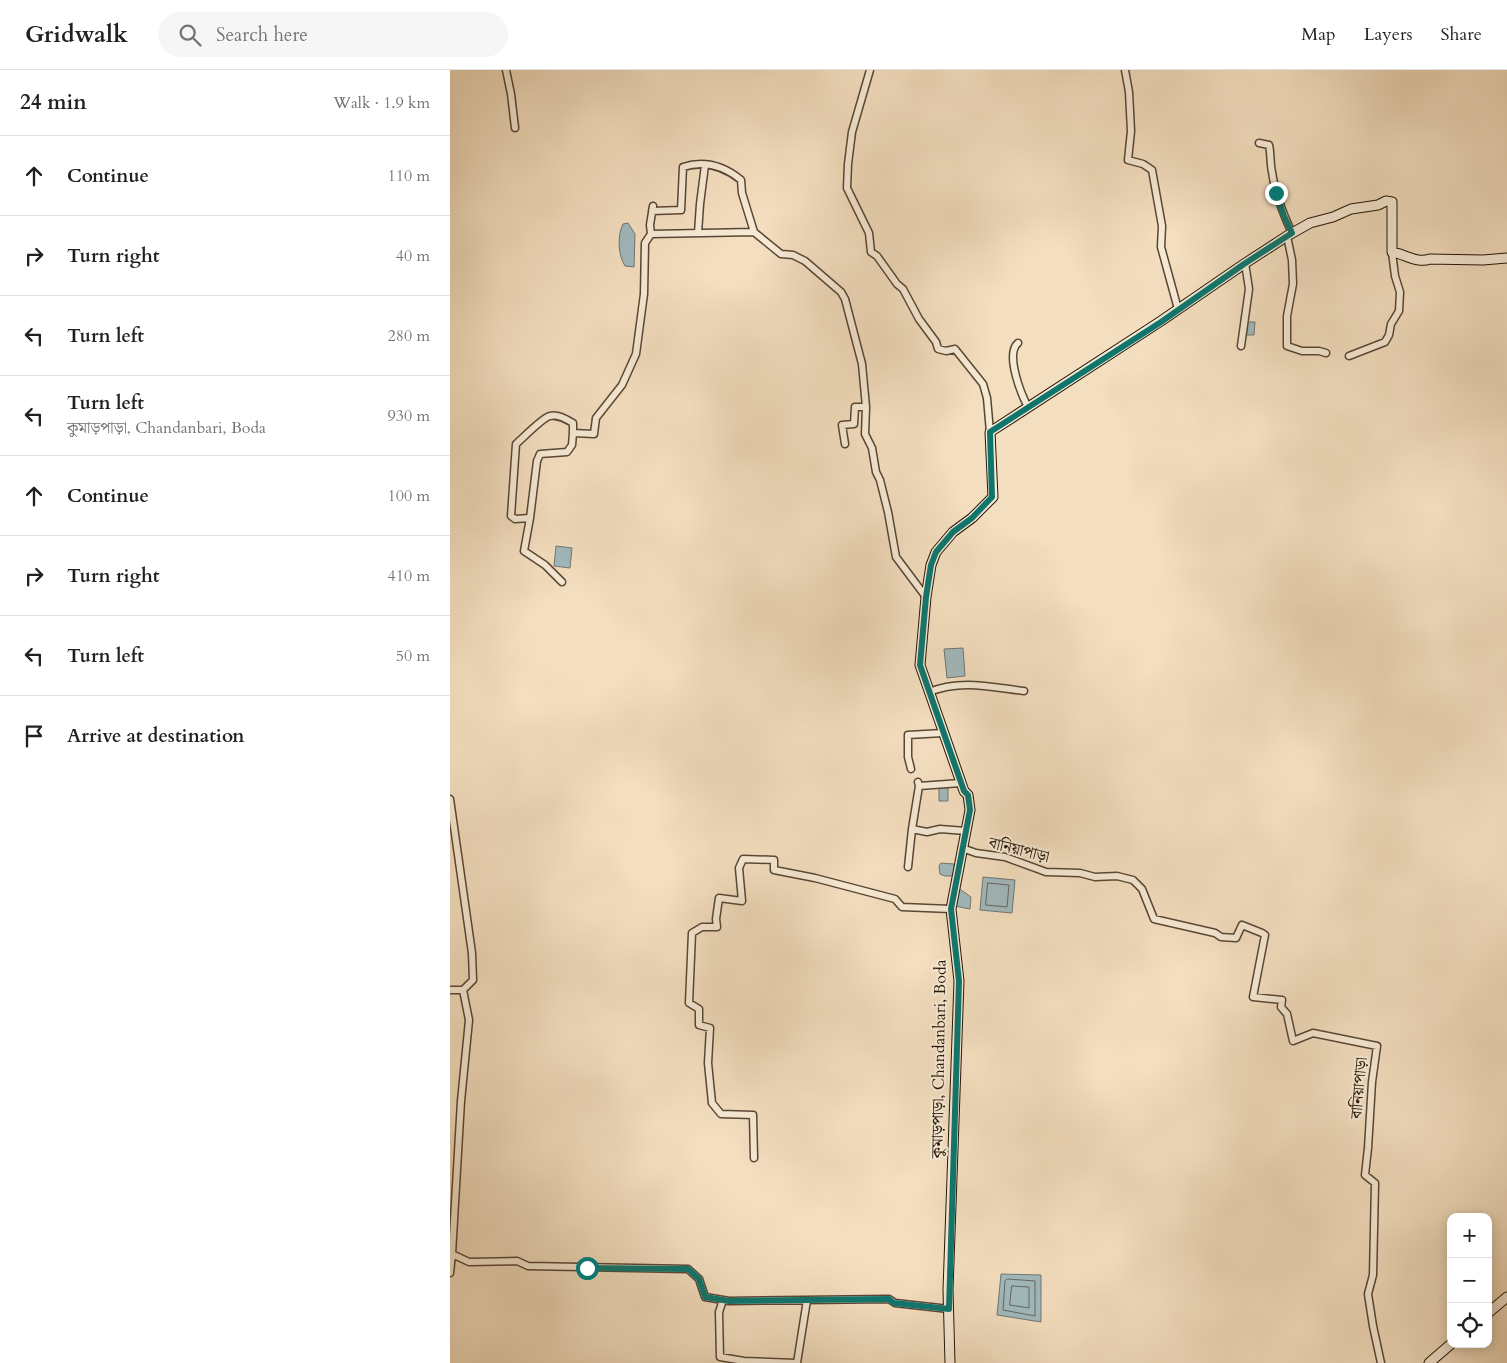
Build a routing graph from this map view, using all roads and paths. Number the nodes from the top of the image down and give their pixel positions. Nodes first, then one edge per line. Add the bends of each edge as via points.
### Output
1 (506, 70) edge
2 (870, 70) edge
3 (1125, 70) edge
4 (515, 128) dead end
5 (1259, 143) dead end
6 (705, 165) junction
7 (754, 232) junction
8 (698, 233) junction
9 (651, 234) junction
10 (1289, 234) junction
11 (1392, 252) junction
12 (1507, 258) edge
13 (1245, 263) junction
14 (1178, 309) junction
15 (1018, 343) dead end
16 (1240, 346) dead end
17 (1326, 353) dead end
18 (1349, 356) dead end
19 (866, 407) junction
20 (1028, 407) junction
21 (990, 432) junction
22 (573, 433) junction
23 (845, 444) dead end
24 (530, 518) junction
25 (562, 582) dead end
26 (926, 597) junction
27 (1024, 691) dead end
28 (929, 692) junction
29 (944, 733) junction
30 (912, 769) dead end
31 (961, 783) junction
32 (450, 799) edge
33 (912, 828) junction
34 (966, 831) junction
35 (962, 848) junction
36 (908, 867) dead end
37 (951, 909) junction
38 (450, 990) edge
39 (463, 990) junction
40 (754, 1158) dead end
41 (452, 1254) junction
42 (450, 1273) edge
43 (1507, 1297) edge
44 (723, 1300) junction
45 (806, 1300) junction
46 (949, 1309) junction
47 (1492, 1310) edge
48 (1447, 1347) edge
49 (950, 1363) edge
50 (1381, 1363) edge
51 (1428, 1363) edge

1 - 4 street
2 - 21 street via 852,132 847,188 869,233 871,252 903,289 938,349 955,349 983,384
3 - 14 street via 1129,92 1128,160 1152,170 1162,226 1161,247
5 - 10 street via 1269,145 1271,172
6 - 7 street via 720,166 741,180
6 - 8 street
6 - 9 street via 683,167 681,210 652,208
7 - 8 street
7 - 19 street via 781,254 805,261 841,292 862,364
8 - 9 street
9 - 22 street via 645,243 644,294 636,354 622,384 596,418 594,434
10 - 11 street via 1351,209 1392,202
10 - 13 street
10 - 17 street via 1293,284 1287,316 1287,346
11 - 12 street via 1424,262 1430,259
11 - 18 street via 1400,292 1399,311 1385,342
13 - 14 street
13 - 16 street via 1249,289
14 - 20 street
15 - 20 street via 1012,356 1021,394
19 - 23 street via 855,407 854,424 842,425
19 - 26 street via 865,434 872,448 896,557
20 - 21 street
21 - 26 street, কুমাড়পাড়া, Chandanbari, Boda via 992,497 936,552
22 - 24 street via 572,445 567,452 540,454
22 - 24 street via 573,423 550,415 516,444 511,516 515,519
24 - 25 street via 524,551
26 - 28 street, কুমাড়পাড়া, Chandanbari, Boda via 920,665
27 - 28 street via 971,684
28 - 29 street, কুমাড়পাড়া, Chandanbari, Boda
29 - 30 street via 908,735 908,757
29 - 31 street, কুমাড়পাড়া, Chandanbari, Boda
31 - 33 street via 919,784
31 - 34 street, কুমাড়পাড়া, Chandanbari, Boda via 968,795 970,810
32 - 39 street via 472,953 473,980
33 - 34 street via 927,832
33 - 36 street
34 - 35 street, কুমাড়পাড়া, Chandanbari, Boda
35 - 37 street, কুমাড়পাড়া, Chandanbari, Boda
35 - 50 street, বানিয়াপাড়া via 1046,872 1117,876 1133,880 1142,889 1154,918 1221,937 1236,938 1242,924 1262,933 1265,935 1253,996 1282,1000 1281,1007 1287,1014 1294,1041 1313,1033 1377,1046 1365,1176 1375,1183 1374,1275 1368,1294
37 - 40 street via 902,907 895,899 774,870 774,860 743,859 739,868 742,901 719,898 717,927 702,927 692,933 689,1003 699,1009 699,1025 710,1028 708,1063 712,1103 721,1114 753,1115
37 - 46 street, কুমাড়পাড়া, Chandanbari, Boda via 959,981
38 - 39 street
39 - 41 street via 469,1020
41 - 42 street
41 - 44 street via 469,1262 517,1261 528,1266 688,1269 699,1279 705,1297
43 - 47 street
44 - 45 street
44 - 45 street via 719,1312 720,1357 797,1363
45 - 46 street via 889,1299 894,1303
46 - 49 street, কুমাড়পাড়া, Chandanbari, Boda
48 - 51 street

